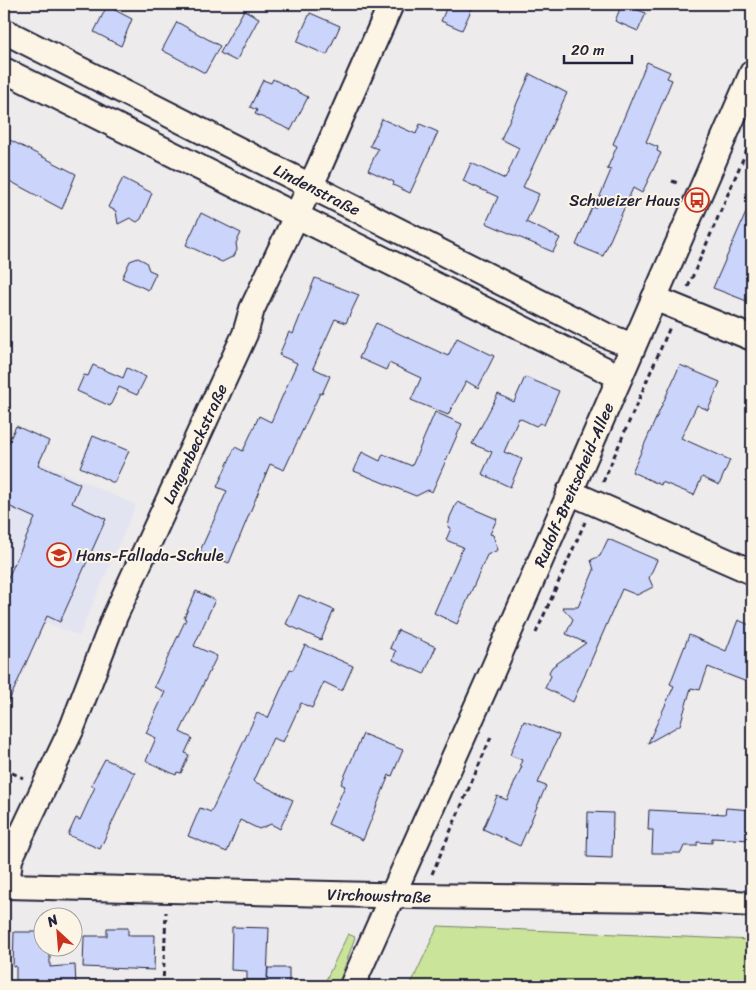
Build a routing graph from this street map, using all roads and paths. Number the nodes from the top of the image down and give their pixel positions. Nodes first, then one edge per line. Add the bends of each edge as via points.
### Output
1 (391, 4) edge
2 (4, 31) edge
3 (4, 70) edge
4 (752, 73) edge
5 (310, 187) junction
6 (296, 217) junction
7 (654, 298) junction
8 (752, 338) edge
9 (633, 346) junction
10 (620, 377) junction
11 (569, 492) junction
12 (752, 572) edge
13 (7, 886) joint
14 (166, 890) junction
15 (391, 896) junction
16 (752, 904) edge
17 (164, 986) edge
18 (352, 986) edge

1 - 5 street, Langenbeckstraße
2 - 5 street, Lindenstraße
3 - 6 street, Lindenstraße
4 - 7 street, Rudolf-Breitscheid-Allee
5 - 6 street, Langenbeckstraße
5 - 9 street, Lindenstraße
6 - 10 street, Lindenstraße
6 - 13 street, Langenbeckstraße via 115,616 72,728 10,859
7 - 8 street
7 - 9 street, Rudolf-Breitscheid-Allee
9 - 10 street, Rudolf-Breitscheid-Allee
10 - 11 street, Rudolf-Breitscheid-Allee
11 - 12 street
11 - 15 street, Rudolf-Breitscheid-Allee
13 - 14 street, Virchowstraße
14 - 15 street, Virchowstraße
14 - 17 path
15 - 16 street, Virchowstraße via 664,898
15 - 18 street, Rudolf-Breitscheid-Allee

